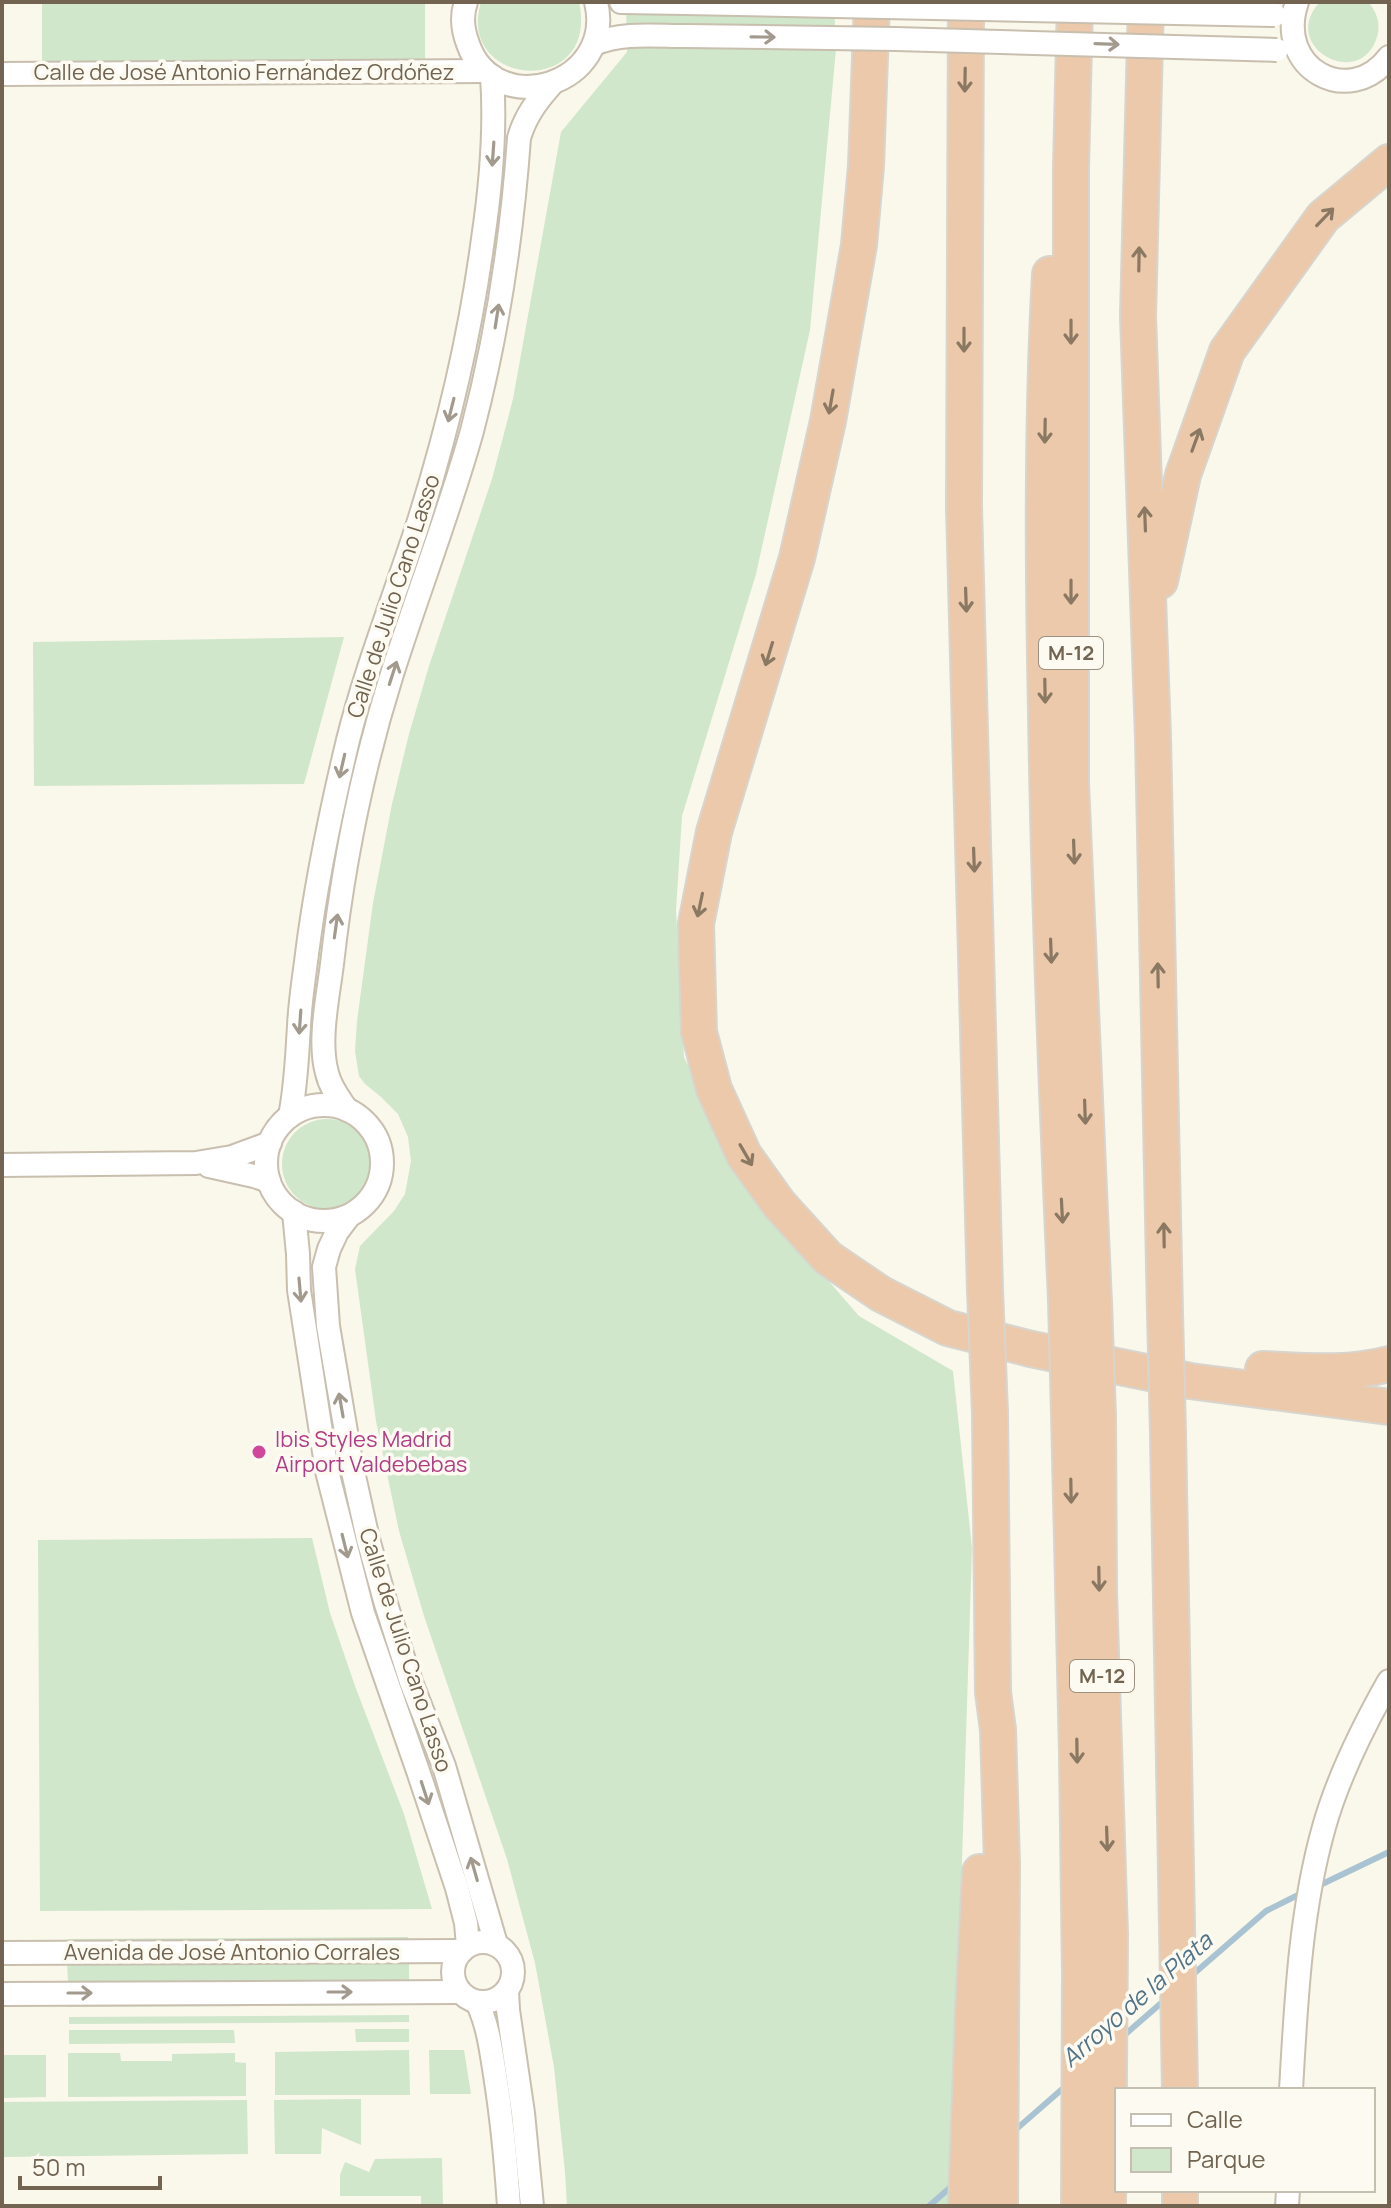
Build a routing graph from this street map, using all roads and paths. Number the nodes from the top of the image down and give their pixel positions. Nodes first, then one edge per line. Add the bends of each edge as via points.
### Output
1 (466, 2) edge
2 (596, 2) edge
3 (621, 2) edge
4 (859, 2) edge
5 (872, 2) edge
6 (966, 2) edge
7 (1060, 2) edge
8 (1075, 2) edge
9 (1146, 2) edge
10 (685, 3) edge
11 (1296, 3) edge
12 (594, 44) junction
13 (1300, 56) junction
14 (1389, 57) edge
15 (2, 74) edge
16 (489, 74) junction
17 (551, 85) junction
18 (1389, 162) edge
19 (844, 325) junction
20 (1153, 737) junction
21 (347, 1110) junction
22 (290, 1116) junction
23 (270, 1143) junction
24 (196, 1163) junction
25 (2, 1165) edge
26 (269, 1181) junction
27 (294, 1212) junction
28 (349, 1216) junction
29 (1080, 1301) junction
30 (1389, 1364) edge
31 (1127, 1367) junction
32 (1383, 1405) edge
33 (1083, 1415) junction
34 (1389, 1681) edge
35 (496, 1944) junction
36 (465, 1948) junction
37 (2, 1953) edge
38 (507, 1991) junction
39 (2, 1994) edge
40 (468, 1997) junction
41 (986, 2069) junction
42 (1180, 2088) edge
43 (1291, 2088) edge
44 (1094, 2190) edge
45 (509, 2206) edge
46 (532, 2206) edge
47 (966, 2206) edge
48 (1000, 2206) edge

1 - 16 street via 463,31 471,53
2 - 12 street
3 - 10 street
4 - 19 highway via 854,213
5 - 19 highway via 866,166
6 -> 41 highway, bridge via 964,507 993,1692 987,1723
7 -> 29 highway via 1046,350 1044,599 1054,1033
8 -> 29 highway, M-12 via 1071,784
20 -> 9 highway via 1138,316
10 - 11 street, bridge via 1275,15
11 - 13 street via 1291,29
12 -> 13 street, bridge via 637,36 896,39 1277,50
12 - 17 street, Calle de Julio Cano Lasso via 570,75
13 - 14 street via 1325,77 1349,80 1374,72
15 - 16 street, Calle de José Antonio Fernández Ordóñez
16 - 17 street, Calle de José Antonio Fernández Ordóñez via 511,85
16 -> 22 street, Calle de Julio Cano Lasso via 493,153 465,351 333,802 308,949
21 -> 17 street, Calle de Julio Cano Lasso via 326,1071 324,1029 356,805 490,356 519,138 536,101
20 -> 18 highway via 1161,579 1183,475 1227,351 1323,217
19 -> 31 highway via 797,558 714,832 696,924 699,1032 714,1089 744,1155 779,1204 828,1258 881,1294 948,1328
42 -> 20 highway, bridge
21 - 22 street via 328,1105
21 - 28 street via 369,1127 382,1153 376,1190
22 - 23 street
23 - 24 street
23 - 26 street
24 - 25 street
24 - 26 street
26 - 27 street
27 - 28 street via 330,1221
27 -> 36 street, Calle de Julio Cano Lasso via 299,1290 334,1502 363,1613 457,1888 466,1923
35 -> 28 street, Calle de Julio Cano Lasso via 444,1766 386,1604 352,1467 328,1326 324,1267
29 - 33 highway, M-12, bridge
30 - 31 highway via 1331,1372 1191,1364
31 - 32 highway via 1190,1381
33 -> 44 highway via 1077,1753 1080,1974
33 -> 44 highway, M-12 via 1099,1592 1110,1934
34 - 43 street via 1324,1827 1306,1912
35 - 36 street
35 - 38 street via 513,1965
36 - 37 street, Avenida de José Antonio Corrales
36 - 40 street via 453,1966 455,1984
38 - 40 street via 494,2001
38 - 46 street
39 -> 40 street, Avenida de José Antonio Corrales
40 - 45 street via 485,2022 490,2044
41 - 47 highway
41 - 48 highway

